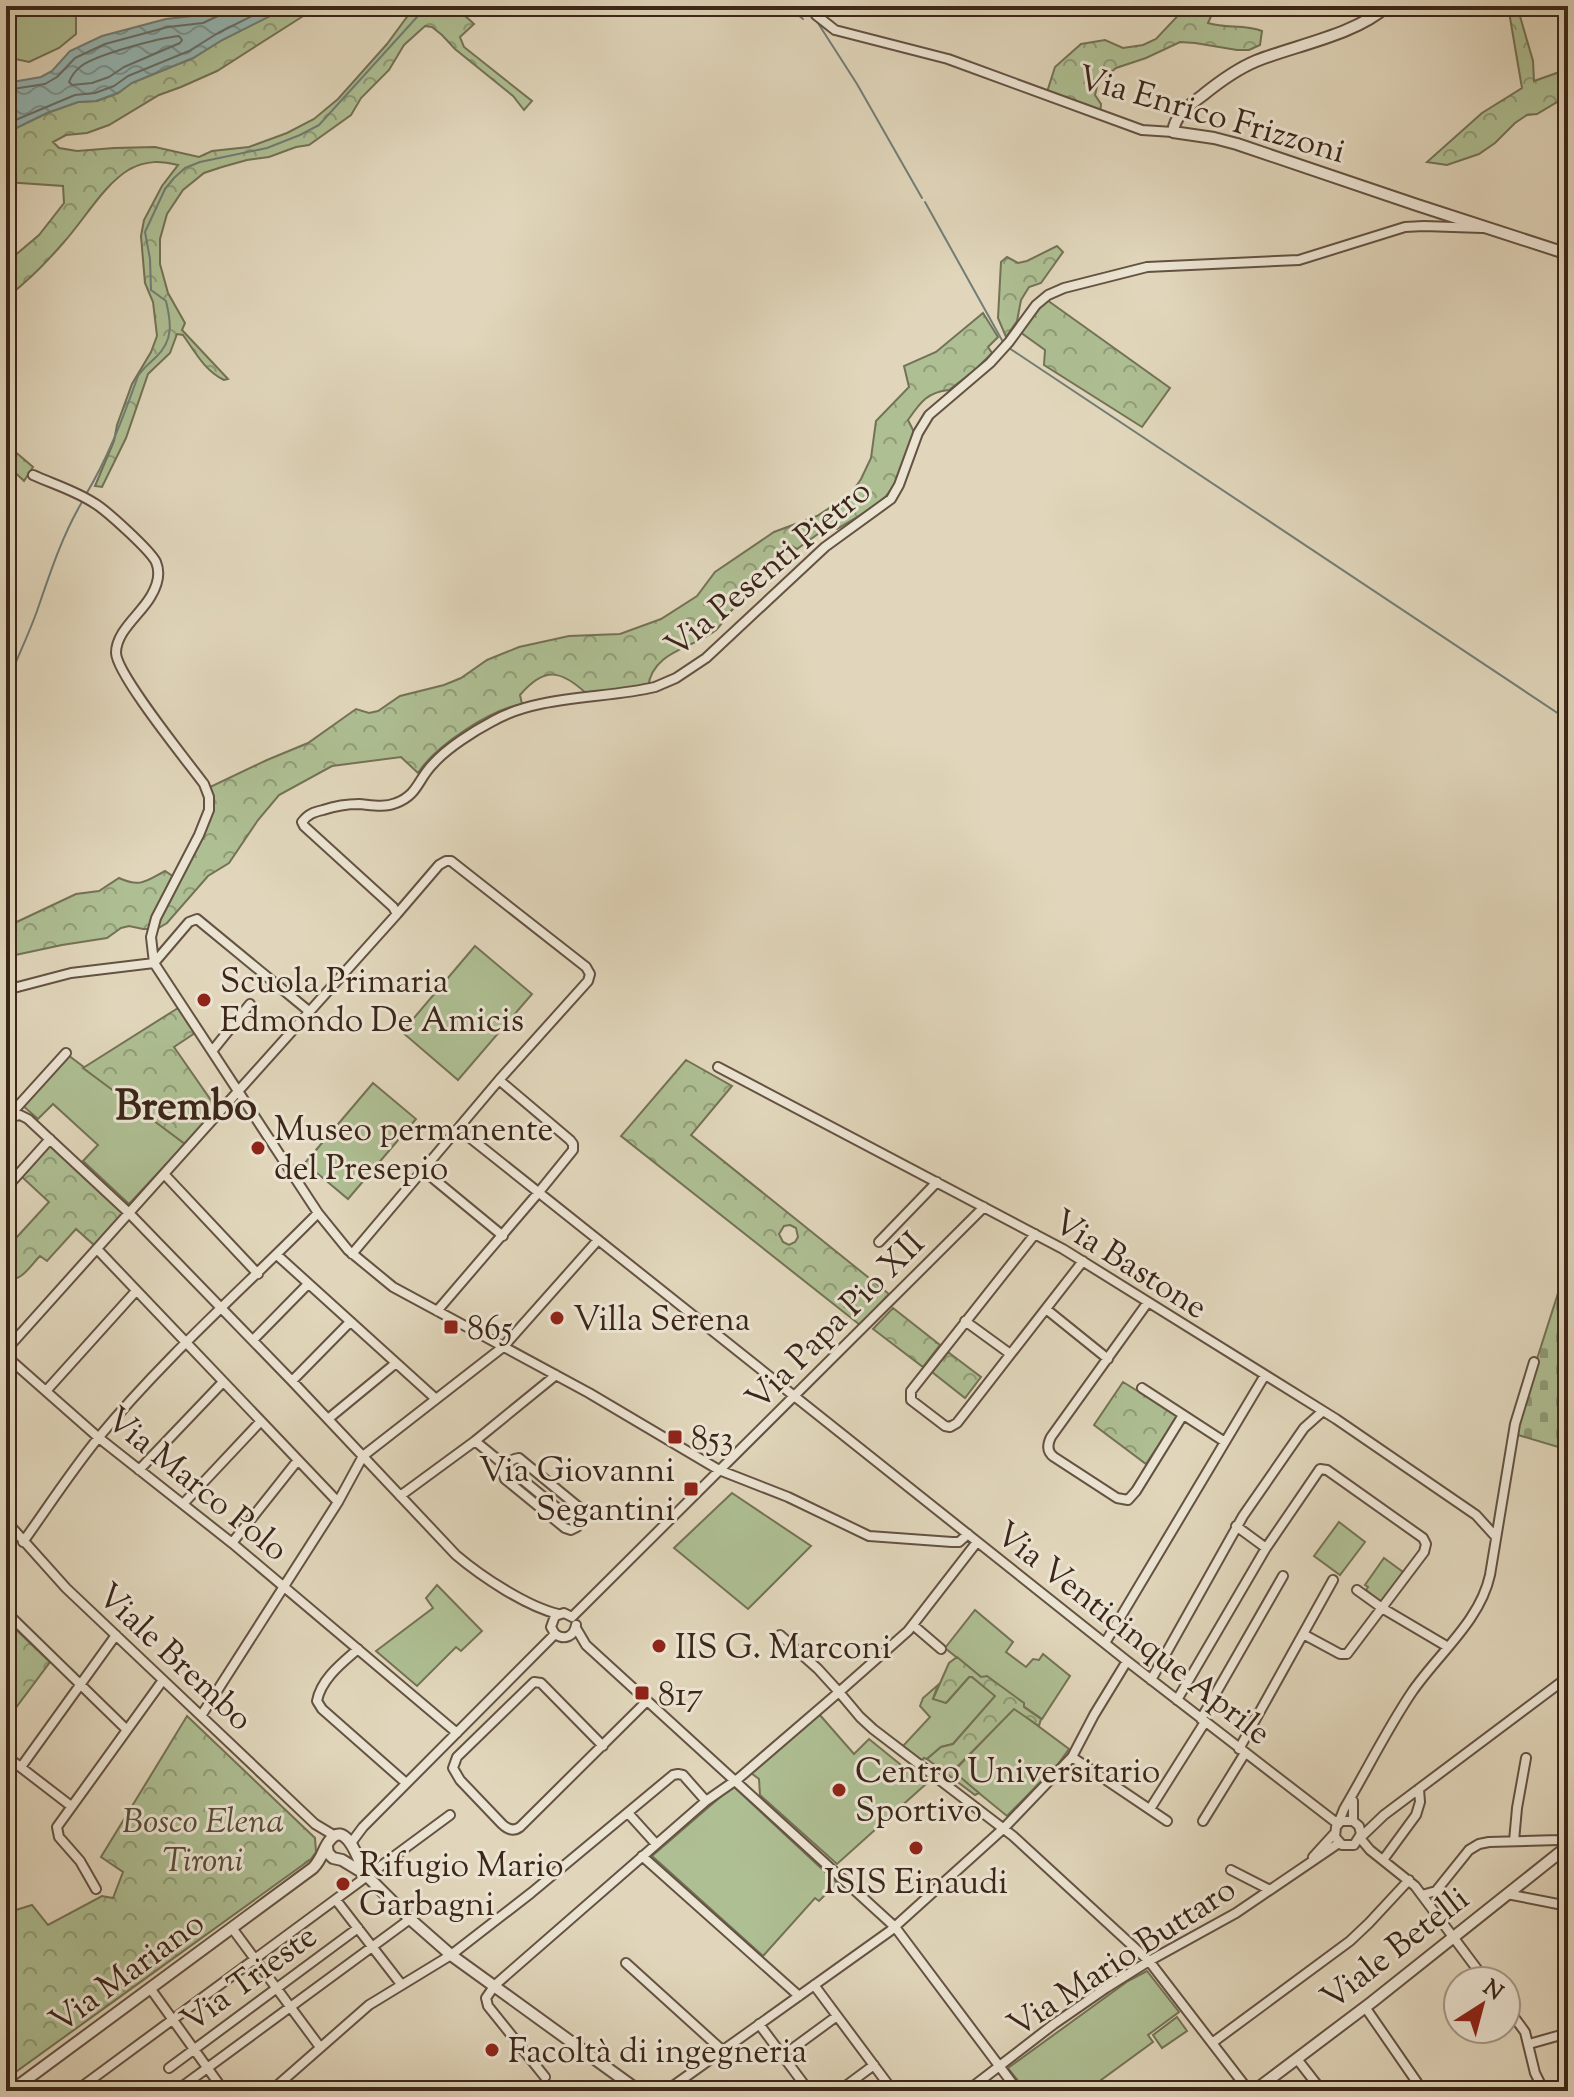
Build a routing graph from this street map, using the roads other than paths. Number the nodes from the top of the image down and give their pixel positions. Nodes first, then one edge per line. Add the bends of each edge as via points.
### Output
1 (811, 6) edge
2 (1387, 6) edge
3 (1173, 132) junction
4 (1485, 227) junction
5 (1568, 254) edge
6 (33, 475) dead end
7 (396, 913) junction
8 (154, 963) junction
9 (6, 990) edge
10 (250, 1004) dead end
11 (310, 1012) junction
12 (213, 1050) junction
13 (66, 1053) dead end
14 (718, 1067) dead end
15 (499, 1080) junction
16 (239, 1091) junction
17 (7, 1118) edge
18 (459, 1129) junction
19 (50, 1139) junction
20 (423, 1170) junction
21 (164, 1174) junction
22 (937, 1182) junction
23 (6, 1188) edge
24 (539, 1192) junction
25 (984, 1207) junction
26 (129, 1213) junction
27 (318, 1213) junction
28 (1035, 1234) junction
29 (503, 1236) junction
30 (598, 1240) junction
31 (879, 1242) dead end
32 (97, 1249) junction
33 (352, 1254) junction
34 (277, 1255) junction
35 (1083, 1261) junction
36 (258, 1274) junction
37 (308, 1284) junction
38 (136, 1291) junction
39 (1148, 1302) junction
40 (222, 1308) junction
41 (1046, 1309) junction
42 (437, 1311) junction
43 (965, 1321) junction
44 (350, 1322) junction
45 (253, 1340) junction
46 (186, 1342) junction
47 (503, 1347) junction
48 (6, 1353) edge
49 (1009, 1353) junction
50 (1108, 1359) junction
51 (1534, 1362) dead end
52 (396, 1363) junction
53 (556, 1375) junction
54 (1265, 1375) junction
55 (292, 1381) junction
56 (223, 1382) junction
57 (1142, 1388) dead end
58 (46, 1391) junction
59 (795, 1397) junction
60 (436, 1399) junction
61 (1323, 1411) junction
62 (1183, 1415) junction
63 (328, 1419) junction
64 (261, 1421) junction
65 (99, 1438) junction
66 (475, 1441) junction
67 (1225, 1442) junction
68 (363, 1456) junction
69 (298, 1460) junction
70 (507, 1467) junction
71 (139, 1470) junction
72 (719, 1470) junction
73 (400, 1496) junction
74 (338, 1502) junction
75 (183, 1504) junction
76 (7, 1525) edge
77 (1236, 1526) junction
78 (968, 1534) junction
79 (1496, 1537) junction
80 (23, 1542) junction
81 (977, 1542) junction
82 (232, 1543) junction
83 (1266, 1548) junction
84 (1283, 1576) dead end
85 (1333, 1580) dead end
86 (285, 1587) junction
87 (1357, 1590) dead end
88 (535, 1606) junction
89 (1382, 1608) junction
90 (6, 1612) edge
91 (558, 1614) junction
92 (572, 1617) junction
93 (913, 1625) junction
94 (576, 1628) junction
95 (553, 1631) junction
96 (1303, 1634) junction
97 (116, 1635) junction
98 (780, 1635) dead end
99 (567, 1637) junction
100 (1105, 1643) junction
101 (586, 1645) junction
102 (1448, 1647) junction
103 (358, 1649) junction
104 (941, 1649) dead end
105 (1127, 1661) junction
106 (1568, 1677) edge
107 (163, 1680) junction
108 (1151, 1680) junction
109 (80, 1685) junction
110 (839, 1692) junction
111 (1177, 1700) junction
112 (647, 1701) junction
113 (201, 1716) junction
114 (1203, 1721) junction
115 (126, 1729) junction
116 (457, 1733) junction
117 (603, 1746) junction
118 (1242, 1751) junction
119 (6, 1756) edge
120 (1072, 1757) junction
121 (1526, 1758) dead end
122 (21, 1767) junction
123 (735, 1781) junction
124 (406, 1783) junction
125 (1419, 1789) junction
126 (1355, 1791) junction
127 (706, 1801) junction
128 (71, 1806) junction
129 (1150, 1809) junction
130 (628, 1813) junction
131 (450, 1815) dead end
132 (1384, 1815) junction
133 (1167, 1821) dead end
134 (1203, 1821) dead end
135 (1354, 1822) junction
136 (315, 1824) junction
137 (1338, 1824) junction
138 (363, 1827) junction
139 (1004, 1828) junction
140 (338, 1836) junction
141 (1568, 1837) edge
142 (1336, 1838) junction
143 (1360, 1838) junction
144 (1514, 1841) junction
145 (656, 1844) junction
146 (352, 1846) junction
147 (1568, 1846) edge
148 (327, 1847) junction
149 (642, 1856) junction
150 (340, 1860) junction
151 (1383, 1860) junction
152 (313, 1868) junction
153 (1231, 1870) dead end
154 (367, 1875) junction
155 (1409, 1880) junction
156 (96, 1889) dead end
157 (1270, 1890) junction
158 (1507, 1894) junction
159 (1422, 1895) junction
160 (336, 1900) junction
161 (1568, 1906) edge
162 (410, 1919) junction
163 (895, 1927) junction
164 (232, 1928) junction
165 (358, 1928) junction
166 (1452, 1938) junction
167 (373, 1948) junction
168 (451, 1955) junction
169 (256, 1960) junction
170 (1149, 1961) junction
171 (626, 1963) dead end
172 (1473, 1965) edge
173 (401, 1984) junction
174 (495, 1985) junction
175 (814, 1985) junction
176 (150, 1988) junction
177 (276, 1989) junction
178 (799, 1996) junction
179 (290, 2007) junction
180 (1365, 2007) junction
181 (837, 2016) junction
182 (172, 2020) junction
183 (759, 2024) junction
184 (1522, 2027) edge
185 (1568, 2033) edge
186 (1212, 2043) junction
187 (1529, 2044) junction
188 (320, 2047) junction
189 (193, 2049) junction
190 (792, 2049) dead end
191 (722, 2050) junction
192 (1297, 2059) junction
193 (874, 2065) junction
194 (1000, 2066) junction
195 (169, 2068) dead end
196 (206, 2068) junction
197 (545, 2077) dead end
198 (86, 2088) edge
199 (1544, 2090) edge
200 (11, 2091) edge
201 (176, 2091) edge
202 (224, 2091) edge
203 (271, 2091) edge
204 (639, 2091) edge
205 (666, 2091) edge
206 (809, 2091) edge
207 (839, 2091) edge
208 (893, 2091) edge
209 (967, 2091) edge
210 (1018, 2091) edge
211 (1251, 2091) edge
212 (1322, 2091) edge
213 (1423, 2091) edge

1 - 3 street, Via Enrico Frizzoni via 835,30 948,59 1142,130
2 - 3 street via 1362,23 1237,71 1183,111
3 - 4 street, Via Enrico Frizzoni via 1237,144
4 - 5 street, Via Enrico Frizzoni
4 - 7 street, Via Pesenti Pietro via 1405,227 1302,259 1147,267 1057,291 1038,303 1002,351 934,409 918,433 891,499 825,547 693,668 664,685 506,715 437,759 415,791 400,802 342,805 305,817 304,826
6 - 8 street via 94,502 157,564 156,588 120,637 117,655 126,677 205,787 210,805 156,918 151,937
7 - 11 street
7 - 15 street via 439,865 451,861 586,967 588,981
8 - 9 street via 71,973
8 - 11 street via 190,921 200,920
8 - 12 street, Via Venticinque Aprile
10 - 12 street
11 - 16 street
12 - 16 street, Via Venticinque Aprile
13 - 17 street
14 - 22 street, Via Bastone
15 - 18 street
15 - 24 street via 573,1144
16 - 21 street
16 - 27 street, Via Venticinque Aprile
17 - 19 street via 26,1117
18 - 20 street
18 - 24 street
19 - 23 street
19 - 26 street
20 - 29 street
20 - 33 street
21 - 26 street
21 - 36 street
22 - 25 street, Via Bastone
22 - 31 street
24 - 29 street
24 - 30 street
25 - 28 street, Via Bastone
25 - 59 street, Via Papa Pio XII
26 - 32 street
26 - 40 street
27 - 33 street, Via Venticinque Aprile
27 - 34 street
28 - 35 street, Via Bastone
28 - 43 street
29 - 42 street
30 - 47 street
30 - 59 street
32 - 38 street
32 - 48 street
33 - 42 street, Via Venticinque Aprile
34 - 36 street
34 - 37 street
35 - 39 street, Via Bastone
35 - 41 street
36 - 40 street
37 - 44 street
37 - 45 street
38 - 46 street
38 - 58 street
39 - 50 street
39 - 54 street, Via Bastone
40 - 45 street
40 - 46 street
41 - 49 street
41 - 50 street
42 - 47 street, Via Venticinque Aprile
43 - 49 street
43 - 49 street via 910,1394 943,1425 956,1425
44 - 52 street
44 - 55 street
45 - 55 street
46 - 56 street
46 - 65 street
47 - 53 street, Via Venticinque Aprile
47 - 60 street
48 - 58 street, Via Marco Polo
50 - 62 street via 1050,1440 1052,1456 1128,1500
51 - 79 street via 1515,1424
52 - 60 street
52 - 63 street
53 - 66 street
53 - 72 street, Via Venticinque Aprile
54 - 61 street, Via Bastone
54 - 67 street
55 - 63 street
56 - 64 street
56 - 71 street
57 - 62 street
58 - 65 street, Via Marco Polo
59 - 72 street, Via Papa Pio XII
59 - 78 street
60 - 68 street
61 - 77 street via 1305,1426
61 - 79 street, Via Bastone via 1473,1513
62 - 67 street
63 - 68 street
64 - 69 street
64 - 75 street
65 - 71 street, Via Marco Polo
65 - 80 street
66 - 70 street
66 - 73 street
67 - 100 street
68 - 73 street
68 - 74 street
69 - 74 street
69 - 82 street
70 - 70 street via 578,1525 581,1509 524,1460 514,1459
71 - 75 street, Via Marco Polo
72 - 78 street, Via Venticinque Aprile via 872,1537 959,1542
72 - 92 street
73 - 88 street via 467,1564
74 - 86 street
75 - 82 street, Via Marco Polo
76 - 80 street, Viale Brembo
77 - 83 street
77 - 108 street
78 - 81 street, Via Venticinque Aprile
79 - 102 street via 1483,1597
80 - 97 street, Viale Brembo
81 - 93 street
81 - 100 street, Via Venticinque Aprile
82 - 86 street, Via Marco Polo
83 - 89 street via 1319,1471 1326,1469 1425,1542 1424,1552
83 - 111 street
84 - 114 street
85 - 96 street
86 - 103 street, Via Marco Polo
86 - 113 street
87 - 89 street
88 - 91 street
88 - 95 street
89 - 96 street via 1345,1655
89 - 102 street
90 - 109 street
91 - 92 street
91 - 95 street
92 - 94 street
93 - 104 street
93 - 110 street
94 - 99 street
94 - 101 street
95 - 99 street
95 - 116 street
96 - 118 street
97 - 107 street, Viale Brembo
97 - 109 street
98 - 110 street
99 - 101 street
100 - 105 street, Via Venticinque Aprile
101 - 112 street
102 - 126 street via 1406,1700
103 - 116 street, Via Marco Polo
103 - 124 street via 334,1670 317,1701
105 - 108 street, Via Venticinque Aprile
105 - 120 street
106 - 125 street
107 - 113 street, Viale Brembo
107 - 115 street
108 - 111 street, Via Venticinque Aprile
109 - 115 street
109 - 122 street
110 - 123 street
110 - 139 street via 879,1734
111 - 114 street, Via Venticinque Aprile
112 - 117 street
112 - 123 street
113 - 136 street, Viale Brembo
114 - 118 street, Via Venticinque Aprile
114 - 129 street
115 - 128 street
116 - 124 street
117 - 117 street via 543,1684 534,1682 457,1757 453,1768 502,1824 514,1830
118 - 134 street
118 - 137 street, Via Venticinque Aprile
119 - 122 street
120 - 129 street
120 - 139 street
121 - 144 street
122 - 128 street
123 - 127 street
123 - 163 street
124 - 138 street
125 - 132 street
125 - 151 street via 1417,1813
126 - 135 street
126 - 137 street
127 - 130 street via 676,1774
127 - 145 street
128 - 156 street via 57,1833
129 - 133 street
130 - 145 street
130 - 168 street
131 - 154 street, Via Trieste
132 - 135 street
132 - 143 street
135 - 137 street
135 - 143 street
136 - 140 street, Viale Brembo
136 - 148 street, Viale Brembo
137 - 142 street
138 - 140 street
138 - 146 street
139 - 163 street
139 - 170 street
140 - 146 street via 348,1838
140 - 148 street
141 - 144 street
142 - 143 street via 1346,1846
142 - 157 street, Via Mario Buttaro
143 - 151 street
144 - 159 street via 1473,1847 1436,1891
145 - 149 street
146 - 150 street via 349,1856
146 - 154 street
147 - 158 street, Viale Betelli
148 - 150 street
148 - 152 street, Via Mariano
149 - 174 street
149 - 178 street
150 - 152 street, Via Mariano
150 - 154 street
151 - 155 street
152 - 164 street, Via Mariano
153 - 157 street
154 - 160 street, Via Trieste
154 - 162 street
155 - 159 street
155 - 186 street via 1353,1938
157 - 170 street, Via Mario Buttaro
158 - 161 street
158 - 166 street, Viale Betelli
159 - 166 street
160 - 165 street
160 - 169 street, Via Trieste
162 - 167 street
162 - 168 street
163 - 175 street
163 - 194 street
164 - 169 street
164 - 176 street, Via Mariano
165 - 167 street
165 - 177 street, Via Trieste
166 - 172 street
166 - 180 street, Viale Betelli
167 - 173 street
167 - 179 street
168 - 173 street
168 - 174 street
169 - 177 street
169 - 182 street, Via Trieste
170 - 186 street
170 - 194 street, Via Mario Buttaro
171 - 191 street
173 - 188 street
174 - 197 street via 486,1998 488,2006
174 - 204 street
175 - 178 street
175 - 181 street
176 - 182 street
176 - 200 street, Via Mariano
177 - 179 street
177 - 189 street, Via Trieste
178 - 183 street
179 - 188 street
179 - 196 street
180 - 192 street, Viale Betelli
180 - 213 street
181 - 190 street
181 - 193 street
182 - 189 street
182 - 198 street, Via Trieste
183 - 191 street
183 - 206 street
184 - 187 street
185 - 187 street
186 - 211 street
187 - 199 street
188 - 203 street
189 - 195 street, Via Trieste
189 - 196 street
191 - 205 street
192 - 211 street, Viale Betelli
192 - 212 street
193 - 207 street
193 - 208 street
194 - 209 street, Via Mario Buttaro
194 - 210 street
196 - 201 street
196 - 202 street

